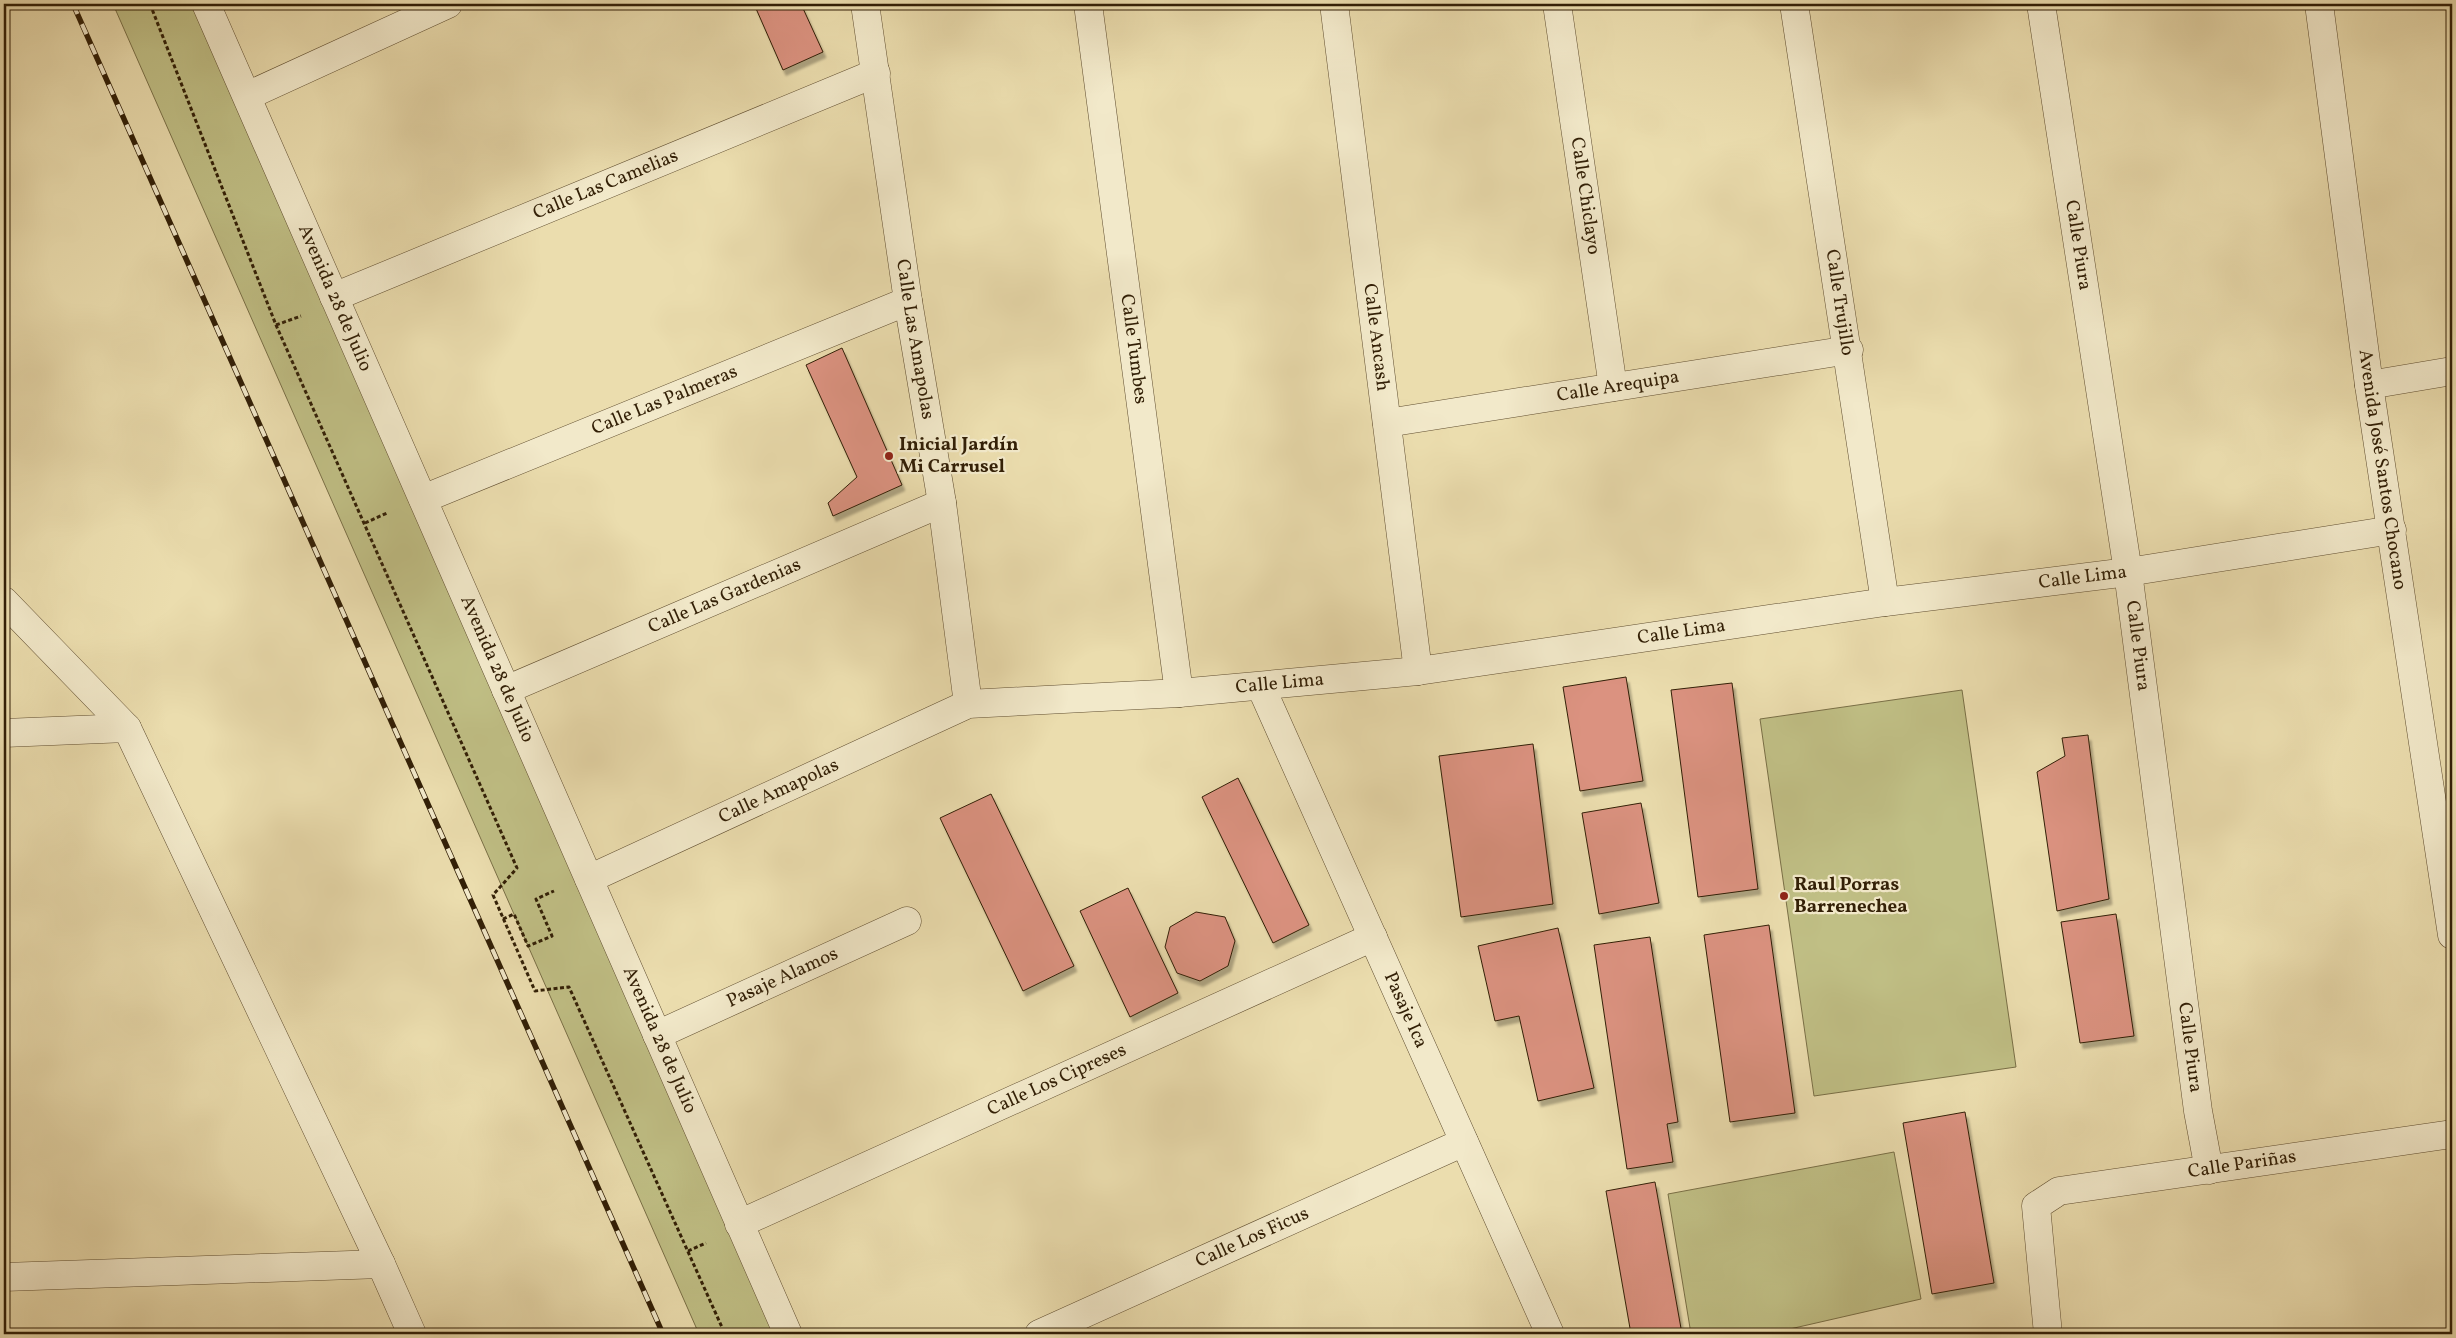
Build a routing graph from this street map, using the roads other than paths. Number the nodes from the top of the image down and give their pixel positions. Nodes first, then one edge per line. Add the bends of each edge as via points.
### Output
1 (206, 4) edge
2 (448, 4) edge
3 (865, 4) edge
4 (1088, 4) edge
5 (1334, 4) edge
6 (1557, 4) edge
7 (1794, 4) edge
8 (2041, 4) edge
9 (2319, 4) edge
10 (876, 73) junction
11 (247, 96) junction
12 (334, 297) junction
13 (908, 301) junction
14 (1848, 350) junction
15 (2452, 371) edge
16 (2369, 385) junction
17 (1613, 387) junction
18 (1387, 423) junction
19 (423, 499) junction
20 (942, 503) junction
21 (2392, 530) junction
22 (2128, 572) junction
23 (4, 601) edge
24 (1885, 602) junction
25 (1418, 671) junction
26 (1261, 687) junction
27 (506, 690) junction
28 (1179, 693) junction
29 (968, 704) junction
30 (127, 728) junction
31 (4, 733) edge
32 (589, 879) junction
33 (2450, 895) edge
34 (906, 921) dead end
35 (2452, 935) edge
36 (1373, 937) junction
37 (657, 1035) junction
38 (2452, 1134) edge
39 (1464, 1142) junction
40 (2209, 1170) junction
41 (739, 1224) junction
42 (381, 1264) junction
43 (4, 1278) edge
44 (412, 1334) edge
45 (788, 1334) edge
46 (1039, 1334) edge
47 (1550, 1334) edge
48 (2048, 1334) edge

1 - 11 street, Avenida 28 de Julio
2 - 11 street
3 - 10 street, Calle Las Amapolas
4 - 28 street, Calle Tumbes
5 - 18 street, Calle Ancash
6 - 17 street, Calle Chiclayo
7 - 14 street, Calle Trujillo
8 - 22 street, Calle Piura
9 - 16 street, Avenida José Santos Chocano
10 - 12 street, Calle Las Camelias
10 - 13 street, Calle Las Amapolas
11 - 12 street, Avenida 28 de Julio
12 - 19 street, Avenida 28 de Julio
13 - 19 street, Calle Las Palmeras
13 - 20 street, Calle Las Amapolas
14 - 17 street, Calle Arequipa
14 - 24 street, Calle Trujillo
15 - 16 street
16 - 21 street, Avenida José Santos Chocano
17 - 18 street, Calle Arequipa
18 - 25 street, Calle Ancash
19 - 27 street, Avenida 28 de Julio
20 - 27 street, Calle Las Gardenias
20 - 29 street, Calle Las Amapolas
21 - 22 street, Calle Lima
21 - 33 street, Avenida José Santos Chocano
22 - 24 street, Calle Lima
22 - 40 street, Calle Piura via 2197,1101
23 - 30 street
24 - 25 street, Calle Lima
25 - 26 street, Calle Lima
26 - 28 street, Calle Lima
26 - 36 street, Pasaje Ica
27 - 32 street, Avenida 28 de Julio
28 - 29 street, Calle Lima
29 - 32 street, Calle Amapolas
30 - 31 street
30 - 42 street
32 - 37 street, Avenida 28 de Julio
33 - 35 street, Avenida José Santos Chocano
34 - 37 street, Pasaje Alamos
36 - 39 street, Pasaje Ica
36 - 41 street, Calle Los Cipreses
37 - 41 street, Avenida 28 de Julio
38 - 40 street, Calle Pariñas
39 - 46 street, Calle Los Ficus
39 - 47 street, Pasaje Ica
40 - 48 street, Calle Pariñas via 2059,1191 2036,1206
41 - 45 street, Avenida 28 de Julio
42 - 43 street
42 - 44 street

